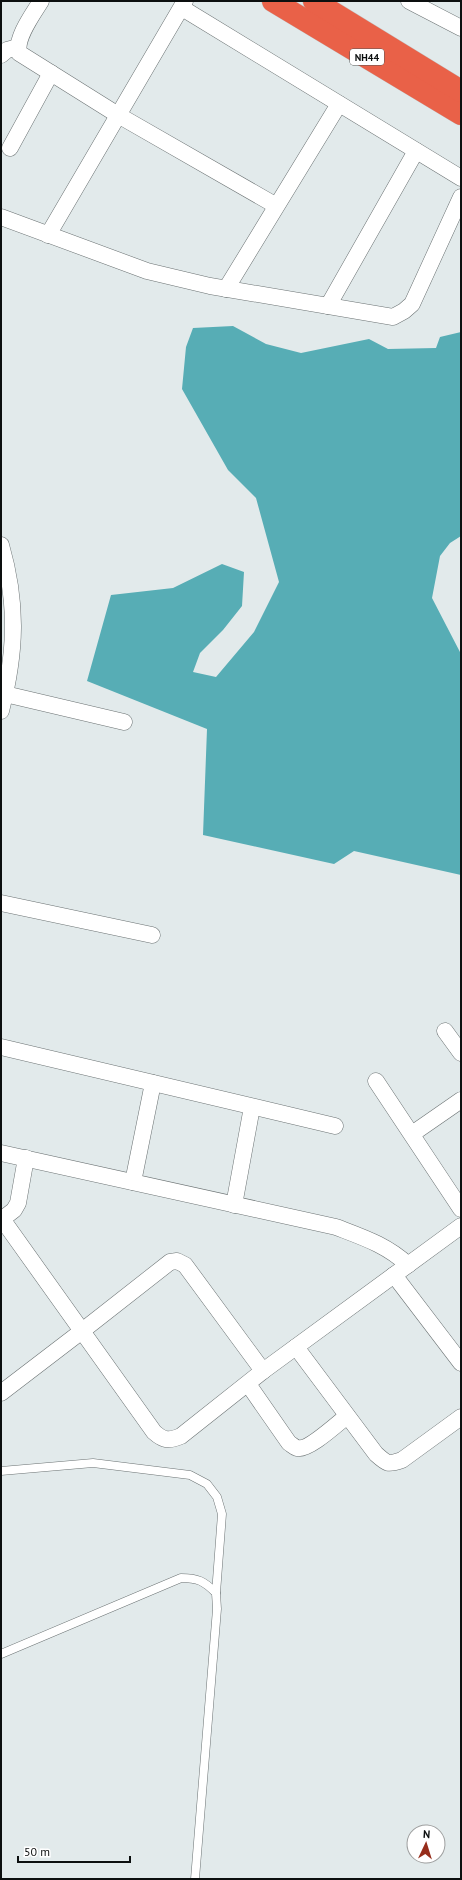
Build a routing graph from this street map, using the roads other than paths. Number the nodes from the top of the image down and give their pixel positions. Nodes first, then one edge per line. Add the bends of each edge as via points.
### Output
1 (41, 1) edge
2 (273, 1) edge
3 (314, 1) edge
4 (409, 1) edge
5 (184, 4) edge
6 (461, 28) edge
7 (18, 47) junction
8 (1, 55) edge
9 (51, 73) junction
10 (461, 91) edge
11 (339, 104) junction
12 (461, 114) edge
13 (118, 115) junction
14 (10, 148) dead end
15 (416, 151) junction
16 (461, 178) edge
17 (461, 197) edge
18 (276, 205) junction
19 (1, 218) edge
20 (48, 235) junction
21 (226, 288) junction
22 (328, 306) junction
23 (1, 545) edge
24 (5, 694) junction
25 (1, 711) edge
26 (124, 722) dead end
27 (1, 903) edge
28 (152, 935) dead end
29 (445, 1031) dead end
30 (1, 1047) edge
31 (461, 1053) edge
32 (376, 1081) dead end
33 (153, 1083) junction
34 (461, 1100) edge
35 (252, 1106) junction
36 (335, 1126) dead end
37 (412, 1134) junction
38 (1, 1153) edge
39 (26, 1158) junction
40 (132, 1182) junction
41 (234, 1205) junction
42 (461, 1208) edge
43 (1, 1219) edge
44 (461, 1226) edge
45 (408, 1265) junction
46 (394, 1275) junction
47 (82, 1332) junction
48 (296, 1347) junction
49 (461, 1363) edge
50 (264, 1371) junction
51 (248, 1384) junction
52 (1, 1393) edge
53 (347, 1416) junction
54 (461, 1417) edge
55 (1, 1471) edge
56 (216, 1593) junction
57 (1, 1654) edge
58 (195, 1879) edge

1 - 7 street
2 - 12 highway, NH44
3 - 10 highway, NH44
4 - 6 street
5 - 11 street
5 - 13 street
7 - 8 street
7 - 9 street via 19,53
9 - 13 street
9 - 14 street
11 - 15 street
11 - 18 street
13 - 18 street
13 - 20 street
15 - 16 street
15 - 22 street
17 - 22 street via 412,304 404,312 392,317
18 - 21 street
19 - 20 street
20 - 21 street via 147,271
21 - 22 street
23 - 24 street via 14,614
24 - 25 street
24 - 26 street
27 - 28 street
29 - 31 street
30 - 33 street
32 - 37 street
33 - 35 street
33 - 40 street
34 - 37 street
35 - 36 street
35 - 41 street
37 - 42 street
38 - 39 street
39 - 40 street
39 - 43 street via 18,1204
40 - 41 street
41 - 45 street via 336,1227 378,1243
43 - 47 street
44 - 45 street
45 - 46 street
46 - 48 street
46 - 49 street
47 - 50 street via 170,1262 178,1261 184,1265
47 - 51 street via 161,1439 171,1440 182,1436
47 - 52 street
48 - 50 street
48 - 53 street
50 - 51 street
51 - 53 street via 289,1443 297,1448 310,1444
53 - 54 street via 376,1454 384,1462 391,1464 402,1460
55 - 56 lane via 93,1463 190,1475 207,1484 217,1497 222,1514
56 - 57 lane via 207,1584 195,1578 181,1578
56 - 58 lane via 217,1609

